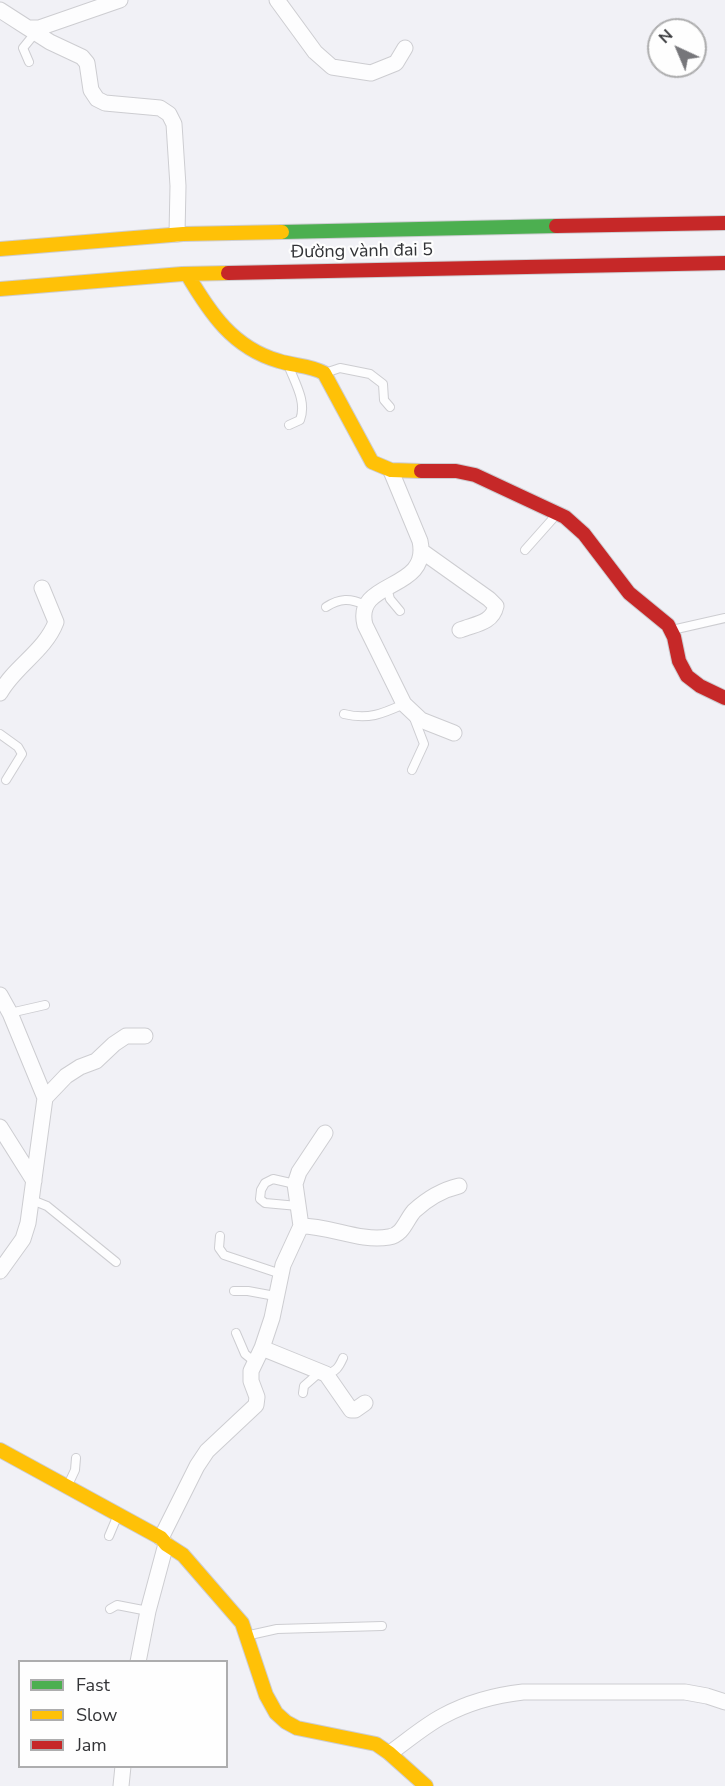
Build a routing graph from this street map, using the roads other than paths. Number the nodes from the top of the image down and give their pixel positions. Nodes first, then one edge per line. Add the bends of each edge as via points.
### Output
1 (120, 0) edge
2 (277, 0) edge
3 (91, 5) edge
4 (0, 10) edge
5 (32, 30) junction
6 (405, 48) dead end
7 (28, 62) dead end
8 (725, 223) edge
9 (177, 234) junction
10 (0, 249) edge
11 (725, 263) edge
12 (187, 274) junction
13 (0, 289) edge
14 (287, 363) junction
15 (324, 374) junction
16 (390, 407) dead end
17 (289, 425) dead end
18 (391, 471) junction
19 (558, 513) junction
20 (525, 550) dead end
21 (423, 552) junction
22 (42, 588) dead end
23 (387, 588) junction
24 (365, 605) junction
25 (326, 607) dead end
26 (400, 611) dead end
27 (725, 618) edge
28 (460, 630) dead end
29 (671, 630) junction
30 (0, 693) edge
31 (725, 698) edge
32 (408, 709) junction
33 (344, 714) dead end
34 (454, 733) dead end
35 (0, 734) edge
36 (412, 770) dead end
37 (6, 780) dead end
38 (0, 995) edge
39 (45, 1005) dead end
40 (10, 1013) junction
41 (145, 1036) dead end
42 (45, 1098) junction
43 (0, 1127) edge
44 (325, 1133) dead end
45 (34, 1181) junction
46 (295, 1184) junction
47 (459, 1186) dead end
48 (32, 1200) junction
49 (299, 1206) junction
50 (301, 1226) junction
51 (220, 1236) dead end
52 (116, 1262) dead end
53 (0, 1271) edge
54 (281, 1274) junction
55 (234, 1292) dead end
56 (275, 1296) junction
57 (236, 1333) dead end
58 (262, 1348) junction
59 (343, 1358) dead end
60 (255, 1362) junction
61 (323, 1373) junction
62 (303, 1393) dead end
63 (365, 1404) dead end
64 (0, 1450) edge
65 (76, 1458) dead end
66 (68, 1487) junction
67 (118, 1515) junction
68 (109, 1536) dead end
69 (163, 1541) junction
70 (110, 1609) dead end
71 (148, 1611) junction
72 (382, 1626) dead end
73 (249, 1635) junction
74 (138, 1660) edge
75 (725, 1702) edge
76 (390, 1753) junction
77 (123, 1768) edge
78 (121, 1786) edge
79 (426, 1786) edge

1 - 3 street
2 - 6 street via 315,52 332,67 371,73 396,63
3 - 5 street
4 - 5 street
5 - 7 lane via 23,48
5 - 9 street via 82,57 87,63 91,90 105,104 160,108 169,114 175,134
8 - 9 main road, Đường vành đai 5
9 - 10 main road, Đường vành đai 5
11 - 12 main road, Đường vành đai 5
12 - 13 main road, Đường vành đai 5
12 - 14 main road via 226,333 262,355
14 - 15 main road via 309,366
14 - 17 lane via 303,411 300,420
15 - 16 lane via 340,368 370,374 383,384 384,400
15 - 18 main road via 372,462
18 - 19 main road via 473,474
18 - 21 street
19 - 20 lane
19 - 29 main road via 582,531 627,590
21 - 23 street via 413,573
21 - 28 street via 495,606 484,623
22 - 30 street via 56,622 51,634
23 - 24 street
23 - 26 lane
24 - 25 lane via 352,599 337,600
24 - 32 street via 365,625
27 - 29 lane
29 - 31 main road via 685,675
32 - 33 lane via 360,718
32 - 34 street via 421,720
32 - 36 lane via 424,744
35 - 37 lane via 22,754
38 - 40 street
39 - 40 lane
40 - 42 street
41 - 42 street via 126,1036 96,1061 66,1076
42 - 45 street
43 - 45 street
44 - 46 street
45 - 48 street
46 - 49 street
46 - 49 lane via 273,1179 264,1183 260,1199 265,1203
47 - 50 street via 435,1195 413,1212 399,1233 390,1237 351,1236
48 - 52 lane via 47,1206
48 - 53 street via 23,1239
49 - 50 street
50 - 54 street
51 - 54 lane via 219,1248 224,1255
54 - 56 street
55 - 56 lane
56 - 58 street
57 - 60 lane via 245,1354
58 - 60 street
58 - 61 street
59 - 61 lane via 332,1373
60 - 69 street via 251,1381 256,1405 207,1451
61 - 62 lane via 304,1386
61 - 63 street via 351,1410
64 - 66 main road
65 - 66 lane
66 - 67 main road
67 - 68 lane
67 - 69 main road
69 - 71 street
69 - 73 main road via 183,1555
70 - 71 lane via 117,1605
71 - 74 street
72 - 73 lane via 277,1629
73 - 76 main road via 268,1701 281,1718 299,1729 366,1741
75 - 76 street via 685,1692 507,1694 446,1714
76 - 79 main road
77 - 78 street

